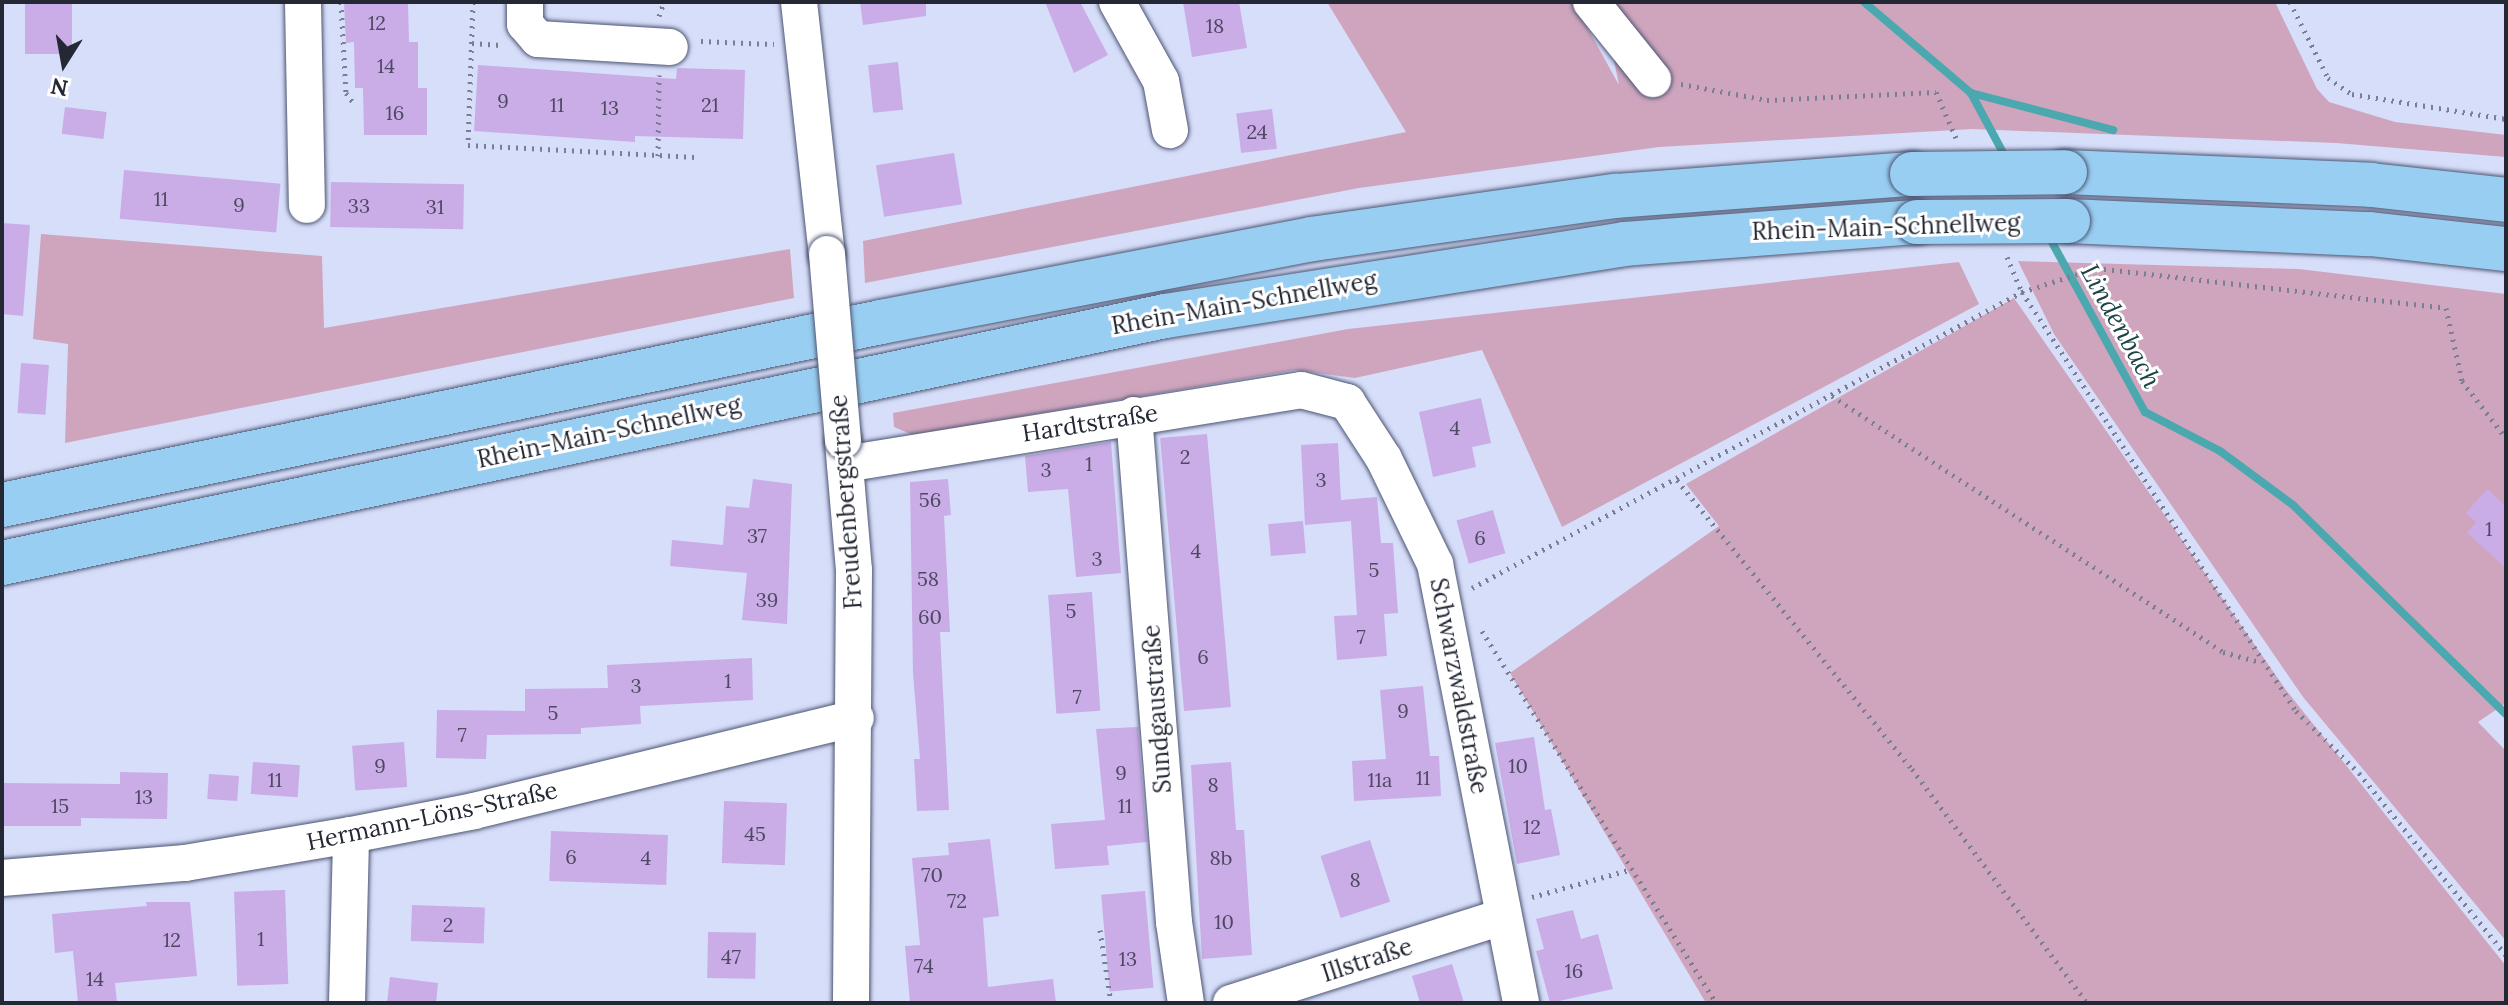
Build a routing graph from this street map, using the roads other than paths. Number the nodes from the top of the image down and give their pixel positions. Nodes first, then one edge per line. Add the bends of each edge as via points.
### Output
1 (303, 2) edge
2 (525, 2) edge
3 (799, 2) edge
4 (1117, 2) edge
5 (1591, 2) edge
6 (664, 46) road end
7 (1653, 79) road end
8 (1170, 130) dead end
9 (2506, 200) edge
10 (307, 205) dead end
11 (2506, 249) edge
12 (1335, 395) joint
13 (1134, 415) junction
14 (844, 452) junction
15 (2, 505) edge
16 (2, 563) edge
17 (856, 718) junction
18 (351, 835) junction
19 (2, 878) edge
20 (1501, 912) junction
21 (347, 1003) edge
22 (851, 1003) edge
23 (1186, 1003) edge
24 (1231, 1003) edge
25 (1521, 1003) edge

1 - 10 street
2 - 6 street via 525,24 538,39
3 - 14 street, Freudenbergstraße, bridge
4 - 8 street via 1161,81
5 - 7 street
9 - 15 highway, Rhein-Main-Schnellweg, bridge via 2356,184 2065,172 1912,174 1616,196 1312,239 881,322
11 - 16 highway, Rhein-Main-Schnellweg, bridge via 2370,234 2068,221 1917,222 1624,244 1196,310
12 - 13 street, Hardtstraße via 1301,390
12 - 20 street, Schwarzwaldstraße via 1359,417 1391,470 1422,530 1445,600
13 - 14 street, Hardtstraße
13 - 23 street, Sundgaustraße via 1174,922
14 - 17 street, Freudenbergstraße via 854,570
17 - 18 street, Hermann-Löns-Straße via 474,811
17 - 22 street, Freudenbergstraße
18 - 19 street, Hermann-Löns-Straße via 171,864
18 - 21 street
20 - 24 street, Illstraße
20 - 25 street, Schwarzwaldstraße

